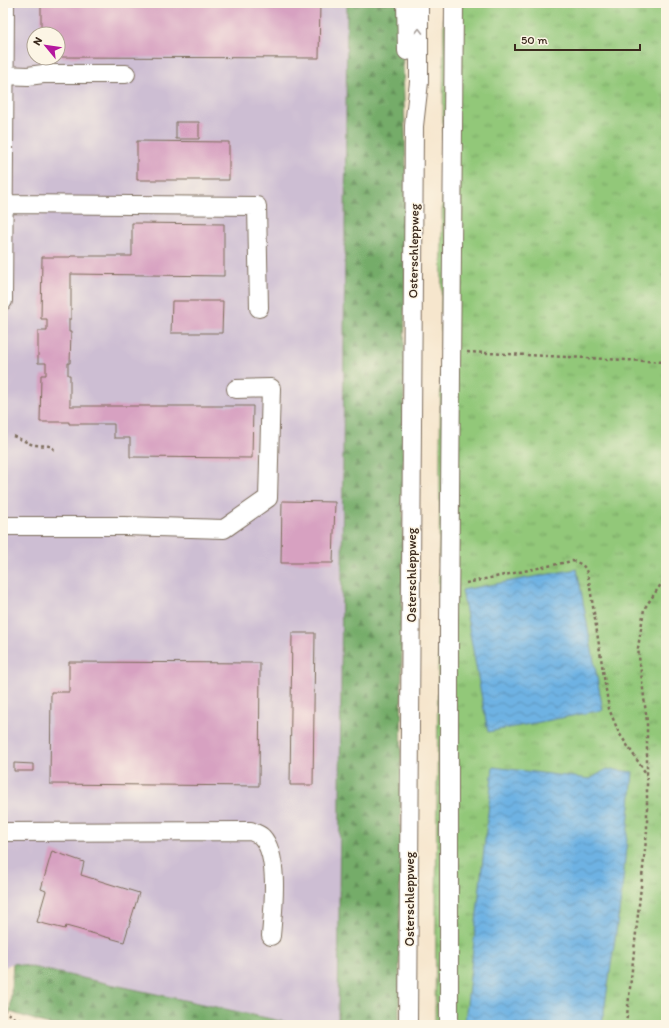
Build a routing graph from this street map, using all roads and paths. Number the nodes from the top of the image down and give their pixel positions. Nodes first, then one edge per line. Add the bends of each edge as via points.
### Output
1 (5, 3) edge
2 (406, 3) edge
3 (419, 3) edge
4 (454, 3) edge
5 (126, 74) dead end
6 (4, 75) edge
7 (414, 126) junction
8 (4, 144) edge
9 (3, 175) edge
10 (4, 204) edge
11 (3, 301) edge
12 (259, 308) dead end
13 (451, 351) junction
14 (666, 362) edge
15 (236, 389) dead end
16 (13, 436) dead end
17 (56, 452) dead end
18 (3, 526) edge
19 (666, 577) edge
20 (450, 586) junction
21 (647, 775) junction
22 (3, 832) edge
23 (272, 936) dead end
24 (3, 1010) edge
25 (33, 1025) edge
26 (408, 1025) edge
27 (448, 1025) edge
28 (626, 1025) edge

1 - 6 street
2 - 7 street, Osterschleppweg via 408,83
7 -> 3 street, Osterschleppweg via 418,82
4 - 13 street
5 - 6 street
6 - 8 street
7 - 26 street, Osterschleppweg
8 - 9 street
9 - 10 street
10 - 11 street
10 - 12 street via 257,206
13 - 14 path
13 - 20 street
15 - 18 street via 271,388 268,498 224,529
16 - 17 path via 33,445 51,446
19 - 21 path via 644,609 638,648 647,722
20 - 21 path via 572,561 581,563 589,580 609,709 619,733
20 - 27 street
21 - 28 path via 647,831
22 - 23 street via 251,831 262,836 270,852 275,878
24 - 25 path via 14,1018

